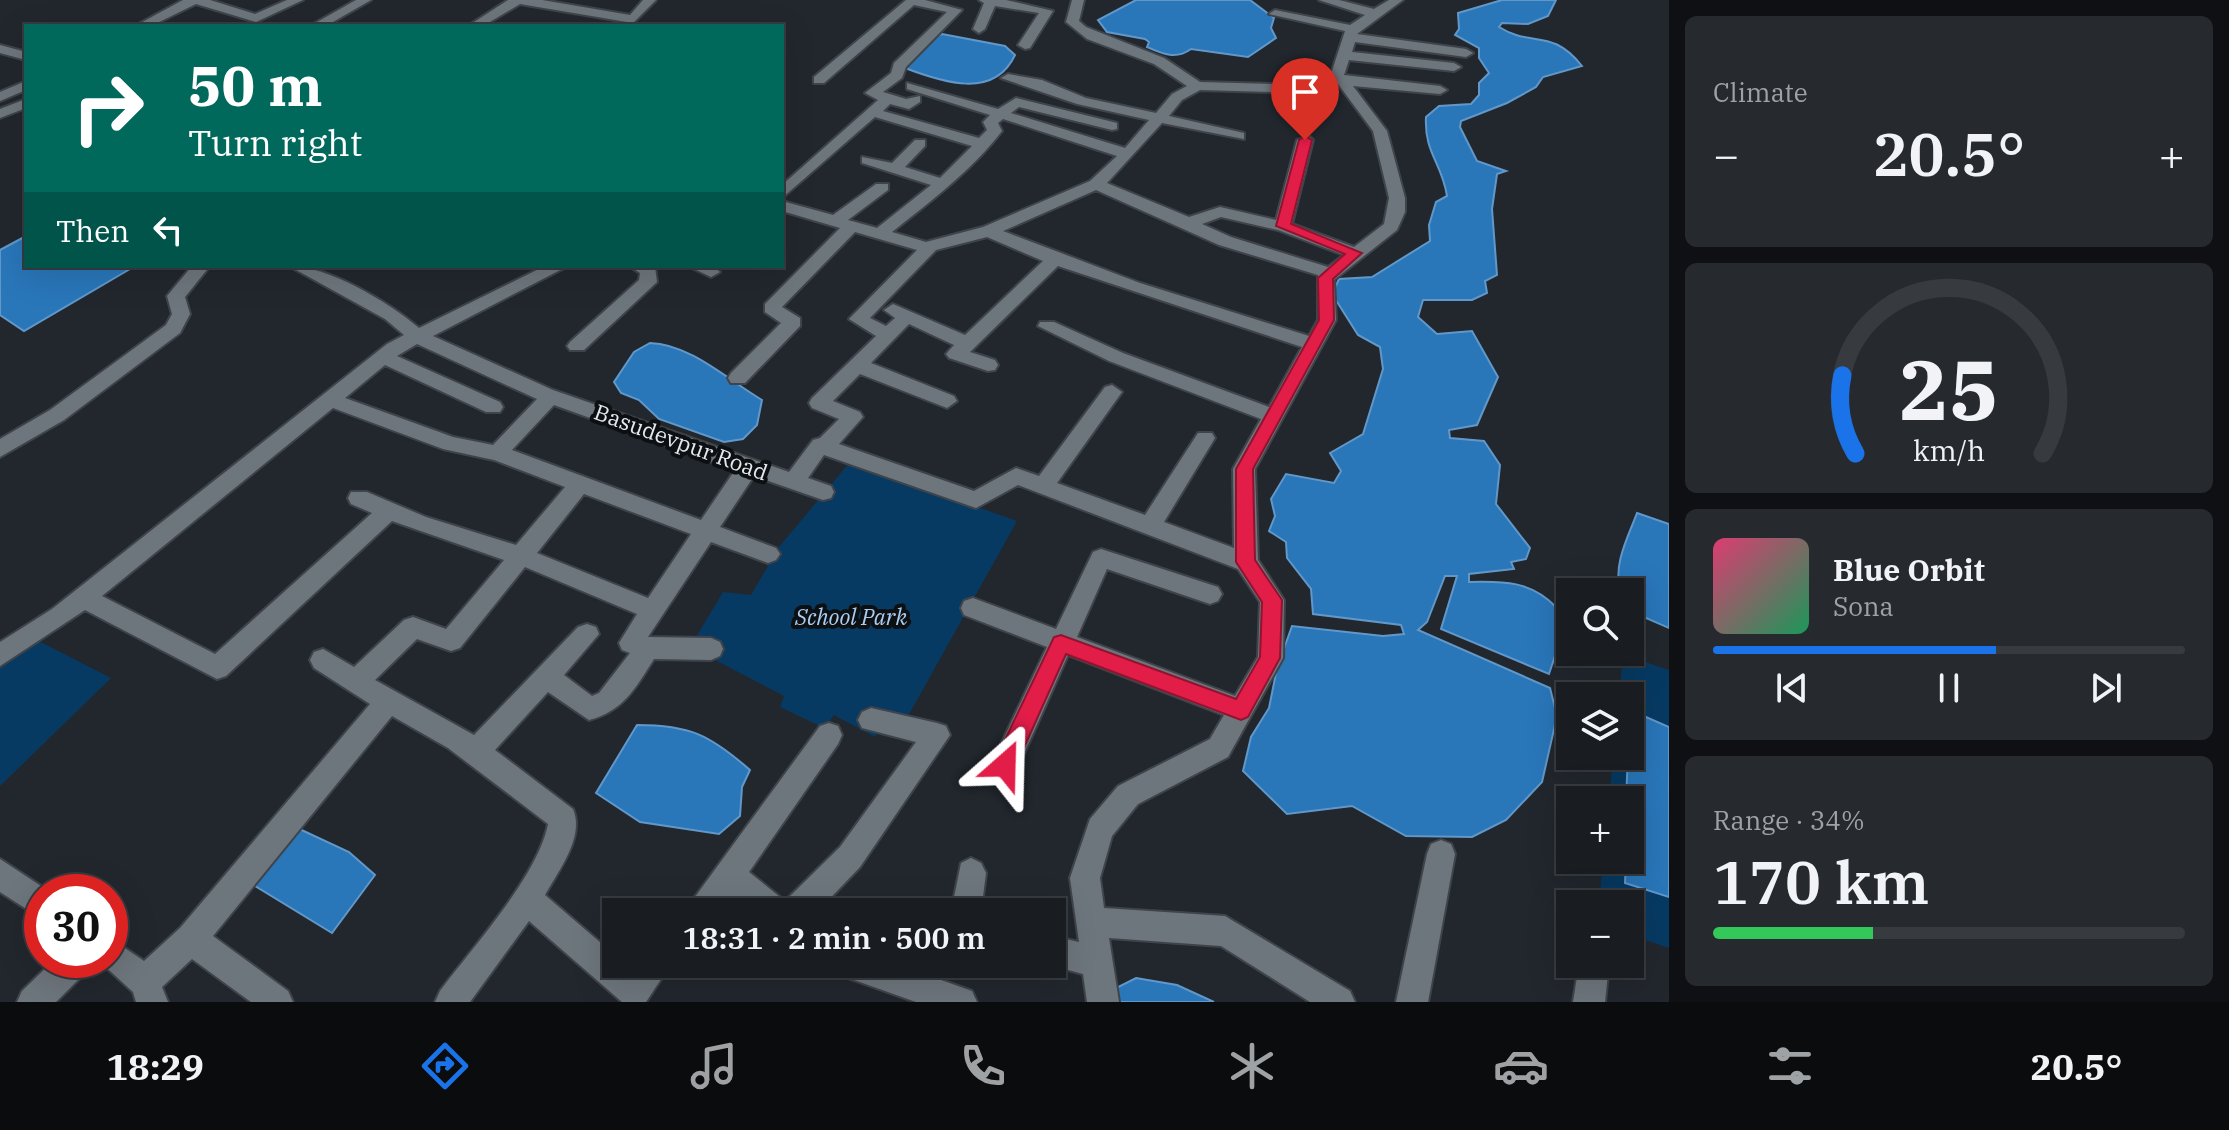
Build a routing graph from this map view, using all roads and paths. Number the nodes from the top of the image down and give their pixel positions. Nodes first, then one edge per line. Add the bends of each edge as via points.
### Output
1 (195, 0) edge
2 (297, 0) edge
3 (365, 0) edge
4 (518, 0) edge
5 (650, 0) edge
6 (912, 0) edge
7 (985, 0) edge
8 (1078, 0) edge
9 (1325, 0) edge
10 (991, 1) edge
11 (1394, 1) edge
12 (1275, 14) dead end
13 (1377, 14) junction
14 (145, 24) edge
15 (320, 24) edge
16 (477, 24) edge
17 (979, 29) dead end
18 (1351, 33) junction
19 (1025, 45) dead end
20 (0, 49) edge
21 (1466, 53) dead end
22 (24, 55) edge
23 (1344, 55) junction
24 (1454, 67) dead end
25 (1008, 78) dead end
26 (819, 80) dead end
27 (1340, 80) junction
28 (24, 86) edge
29 (1197, 86) junction
30 (1440, 90) dead end
31 (0, 97) edge
32 (887, 99) junction
33 (24, 104) edge
34 (872, 112) junction
35 (1004, 112) junction
36 (0, 114) edge
37 (1158, 119) junction
38 (1112, 126) dead end
39 (1239, 136) dead end
40 (1305, 140) dead end
41 (920, 143) dead end
42 (983, 144) junction
43 (1128, 154) junction
44 (867, 160) dead end
45 (894, 169) junction
46 (943, 184) junction
47 (1096, 184) junction
48 (882, 187) dead end
49 (784, 191) edge
50 (784, 207) edge
51 (844, 223) junction
52 (1188, 223) junction
53 (1283, 226) junction
54 (989, 231) junction
55 (878, 235) junction
56 (929, 247) junction
57 (1355, 253) junction
58 (1055, 259) junction
59 (199, 268) edge
60 (302, 268) edge
61 (555, 268) edge
62 (642, 268) edge
63 (1331, 273) junction
64 (878, 302) junction
65 (906, 317) junction
66 (1047, 326) dead end
67 (887, 334) junction
68 (416, 336) junction
69 (967, 343) junction
70 (1313, 344) junction
71 (577, 346) dead end
72 (383, 357) junction
73 (857, 365) junction
74 (988, 365) dead end
75 (738, 378) dead end
76 (1112, 392) dead end
77 (550, 397) junction
78 (331, 400) junction
79 (947, 401) dead end
80 (493, 407) dead end
81 (1273, 416) junction
82 (1205, 438) dead end
83 (823, 447) junction
84 (0, 449) edge
85 (497, 453) junction
86 (749, 466) junction
87 (794, 482) junction
88 (579, 485) junction
89 (1043, 486) junction
90 (823, 492) dead end
91 (359, 498) dead end
92 (389, 511) junction
93 (1150, 526) junction
94 (704, 530) junction
95 (768, 554) dead end
96 (521, 556) junction
97 (1246, 562) junction
98 (1210, 594) dead end
99 (84, 598) junction
100 (973, 608) dead end
101 (653, 610) junction
102 (587, 634) dead end
103 (1061, 643) junction
104 (647, 648) junction
105 (711, 649) dead end
106 (0, 655) edge
107 (323, 660) dead end
108 (546, 676) junction
109 (356, 681) junction
110 (388, 702) junction
111 (1241, 710) junction
112 (871, 720) dead end
113 (829, 735) dead end
114 (475, 752) junction
115 (1005, 765) dead end
116 (1441, 854) dead end
117 (971, 873) dead end
118 (0, 874) edge
119 (729, 875) junction
120 (24, 891) edge
121 (710, 898) edge
122 (758, 898) edge
123 (810, 898) edge
124 (968, 898) edge
125 (527, 899) junction
126 (1092, 922) junction
127 (191, 939) junction
128 (1066, 954) edge
129 (1099, 962) junction
130 (128, 971) edge
131 (58, 978) edge
132 (648, 978) edge
133 (892, 978) edge
134 (1592, 978) edge
135 (148, 992) edge
136 (638, 997) edge
137 (33, 1002) edge
138 (277, 1002) edge
139 (451, 1002) edge
140 (961, 1002) edge
141 (1103, 1002) edge
142 (1339, 1002) edge
143 (1412, 1002) edge
144 (1589, 1002) edge

1 - 2 street via 256,18
1 - 14 street
3 - 15 street
4 - 5 street via 633,19
4 - 16 street
6 - 26 street
6 - 32 street via 956,10 899,66 897,75 872,93
7 - 10 street
8 - 29 street via 1072,22 1079,28 1160,62
9 - 13 street
10 - 17 street
10 - 19 street via 1047,11
11 - 13 street
12 - 18 street
13 - 18 street
18 - 21 street
18 - 23 street
20 - 22 street
23 - 24 street
23 - 27 street
25 - 37 street
27 - 29 street via 1304,89
27 - 30 street
27 - 57 street via 1380,131 1397,198 1391,226
28 - 31 street
29 - 37 street via 1177,97
32 - 34 street
32 - 35 street via 909,105 914,92
33 - 36 street
34 - 42 street
34 - 49 street
35 - 38 street via 1016,102
35 - 42 street via 990,122 995,131
35 - 43 street
37 - 39 street
37 - 43 street
40 - 53 street
41 - 45 street
42 - 46 street
43 - 47 street
44 - 45 street
45 - 46 street
46 - 55 street
47 - 52 street
47 - 54 street
48 - 51 street
50 - 51 street
51 - 55 street
51 - 75 street via 771,308 793,322
52 - 53 street via 1220,212
52 - 63 street via 1225,241
53 - 57 street
54 - 56 street
54 - 58 street
55 - 56 street
56 - 64 street
57 - 63 street
58 - 69 street
58 - 70 street
59 - 84 street via 176,296 181,314 173,329 57,415
60 - 68 street, Basudevpur Road via 392,315
61 - 68 street
62 - 71 street via 649,271 648,282
63 - 70 street via 1325,278 1327,320
64 - 65 street
64 - 67 street via 858,319
65 - 67 street
65 - 69 street
66 - 81 street
67 - 73 street
68 - 72 street
68 - 77 street, Basudevpur Road
69 - 74 street via 956,354
70 - 81 street
72 - 78 street
72 - 80 street
73 - 79 street
73 - 83 street, Basudevpur Road via 819,403 853,417
76 - 89 street
77 - 85 street
77 - 86 street, Basudevpur Road
78 - 85 street via 450,444
78 - 99 street
81 - 97 street via 1244,469
82 - 93 street
83 - 87 street, Basudevpur Road
83 - 89 street via 976,500 1016,476
85 - 88 street
86 - 87 street, Basudevpur Road
86 - 94 street
87 - 90 street
88 - 94 street
88 - 96 street
89 - 93 street
91 - 92 street
92 - 96 street
92 - 99 street via 217,668
93 - 97 street
94 - 95 street
94 - 101 street
96 - 101 street
96 - 109 street via 451,641 413,627
97 - 111 street via 1272,600 1270,658
98 - 103 street via 1101,558
99 - 106 street
100 - 103 street
101 - 104 street via 631,643
102 - 108 street
103 - 111 street
103 - 115 street
104 - 105 street
104 - 108 street via 611,700 600,707 589,708
107 - 109 street
108 - 114 street
109 - 110 street
110 - 114 street via 425,717
110 - 127 street
111 - 126 street via 1219,748 1128,795 1100,829 1085,878
112 - 123 street via 937,735 850,857
113 - 119 street
114 - 125 street via 563,819 559,840
116 - 143 street
117 - 124 street
118 - 120 street
119 - 121 street
119 - 122 street
125 - 136 street
125 - 139 street
126 - 129 street
126 - 142 street via 1225,931
127 - 135 street
127 - 138 street
128 - 129 street
129 - 141 street
130 - 135 street
131 - 137 street
132 - 136 street
133 - 140 street
134 - 144 street

